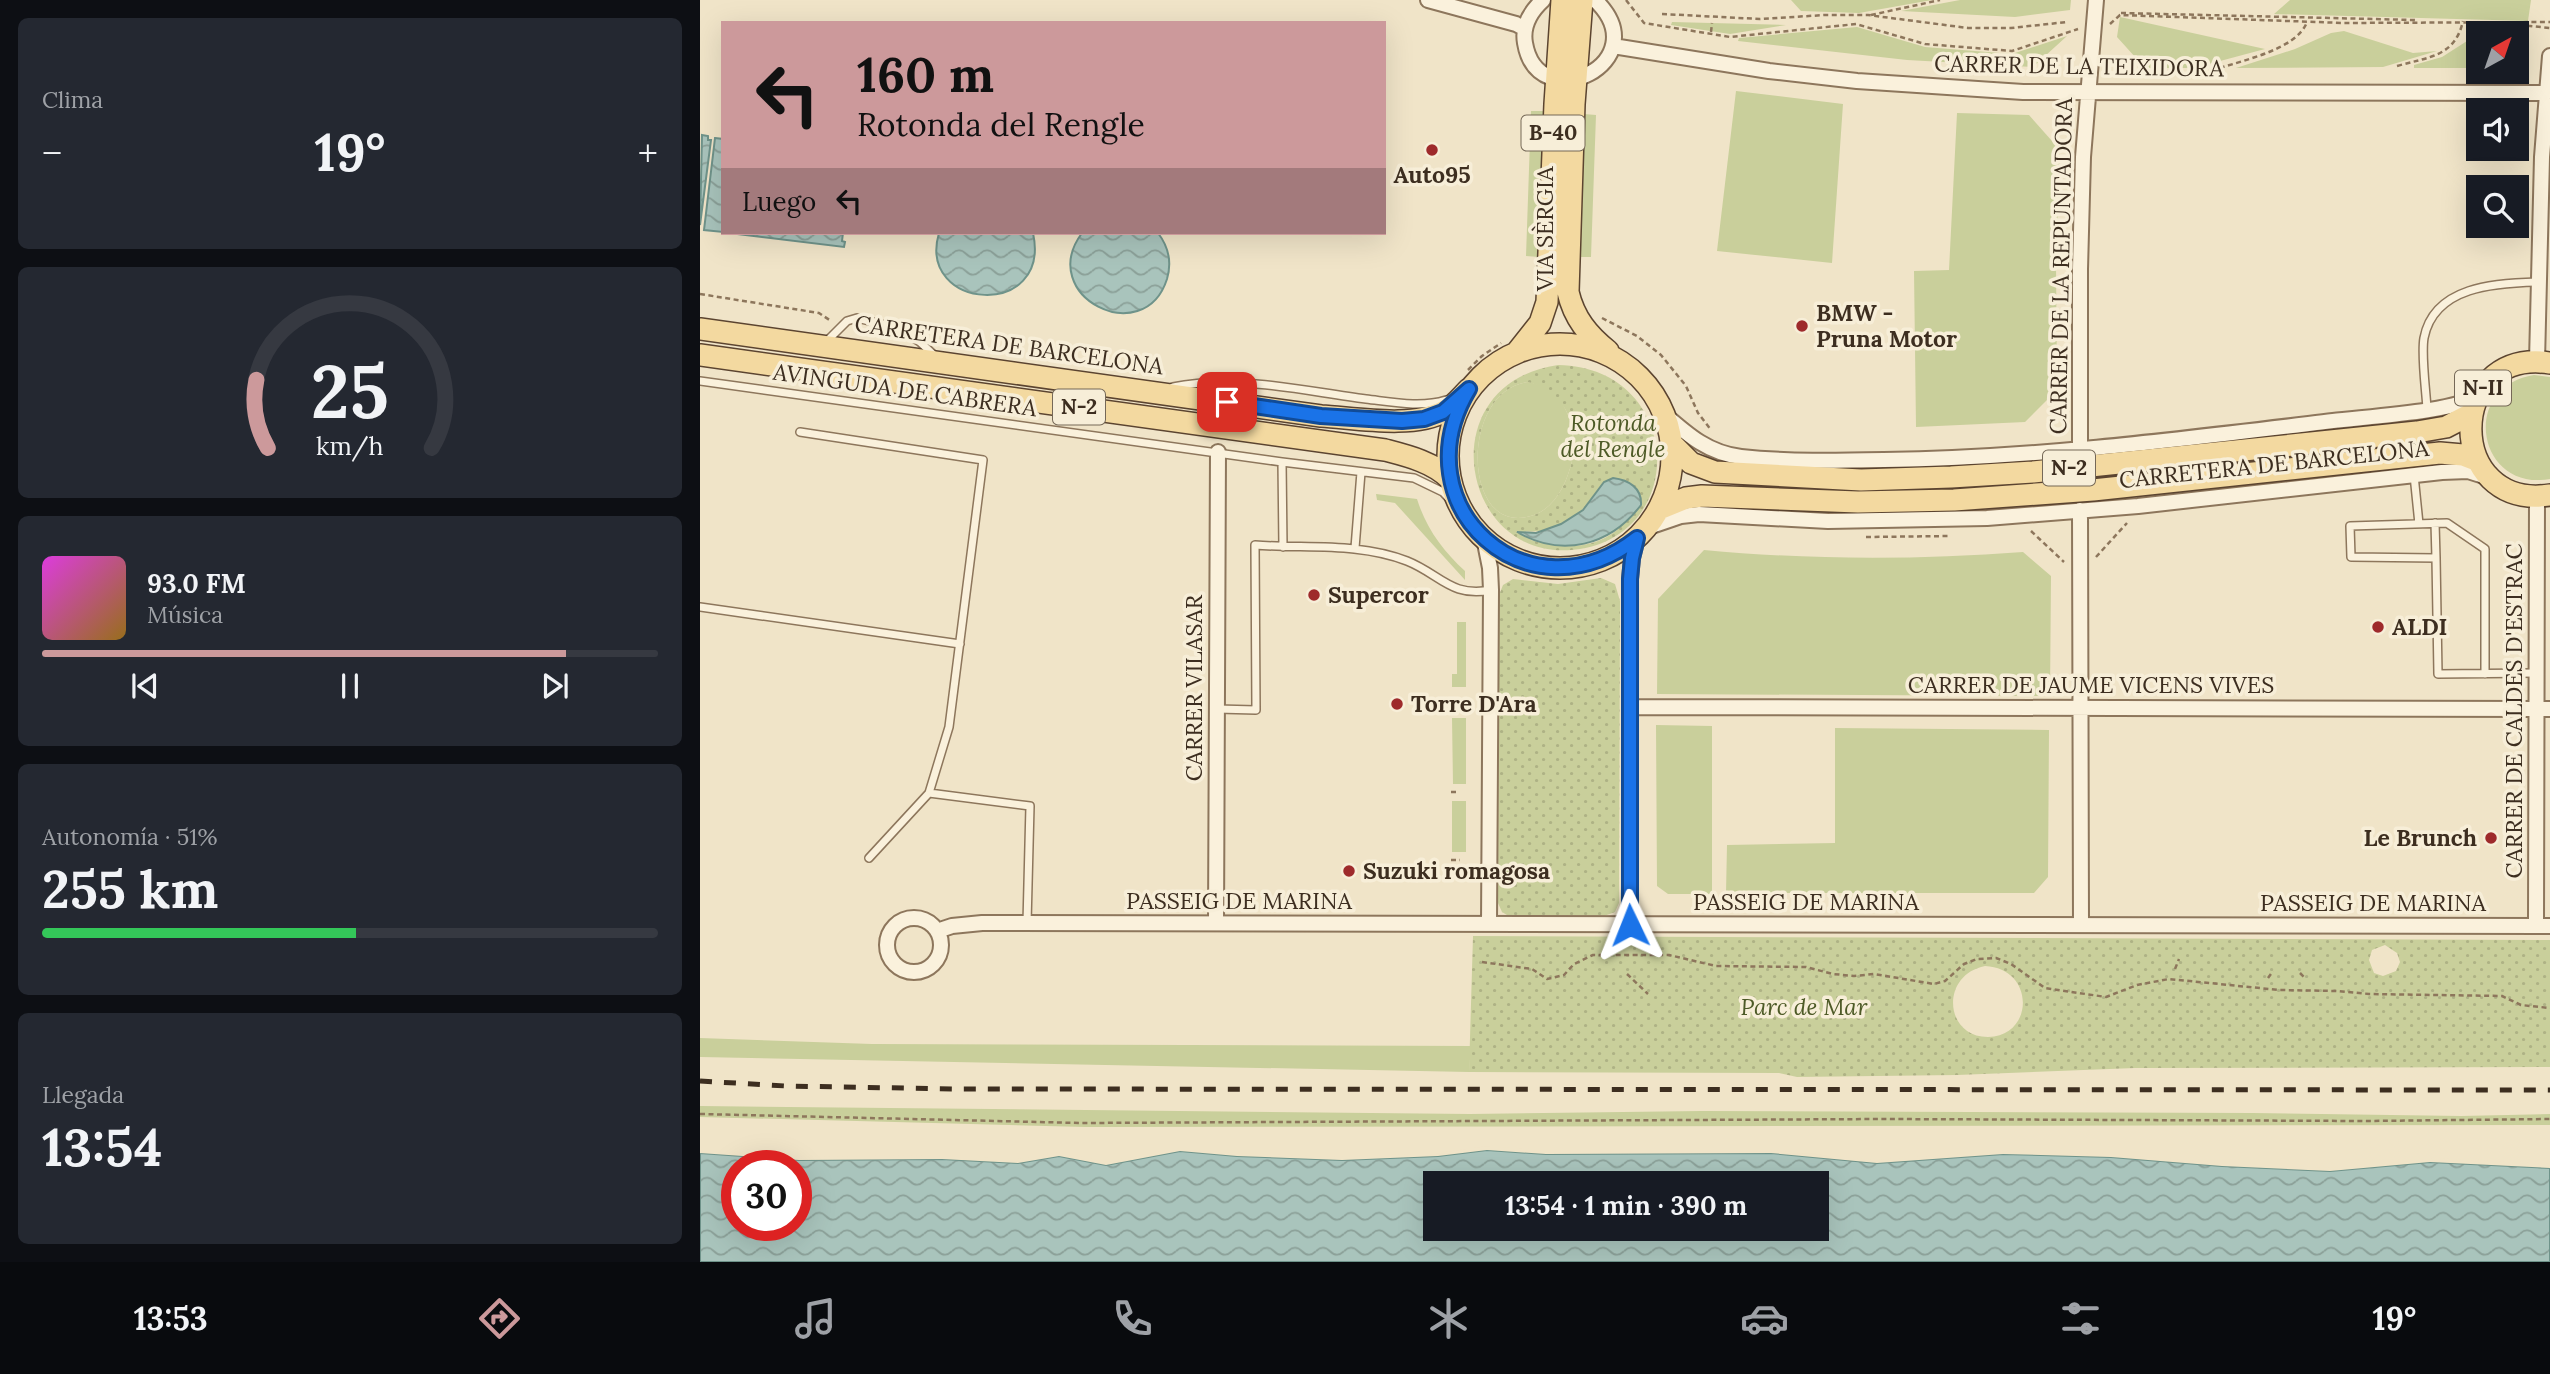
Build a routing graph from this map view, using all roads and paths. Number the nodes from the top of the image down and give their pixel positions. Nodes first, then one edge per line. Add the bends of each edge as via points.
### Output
1 (1429, 0) edge
2 (1543, 0) edge
3 (1562, 0) edge
4 (1582, 0) edge
5 (1595, 0) edge
6 (1940, 0) edge
7 (2096, 0) edge
8 (1462, 4) edge
9 (2121, 13) dead end
10 (1662, 14) dead end
11 (1868, 15) junction
12 (2308, 17) junction
13 (2067, 22) dead end
14 (2463, 22) junction
15 (1712, 23) dead end
16 (2550, 28) edge
17 (1525, 29) junction
18 (1711, 32) dead end
19 (1613, 46) junction
20 (2550, 56) edge
21 (2397, 66) dead end
22 (2220, 68) dead end
23 (1566, 79) junction
24 (2088, 93) junction
25 (2546, 93) junction
26 (2537, 282) junction
27 (700, 293) edge
28 (1598, 314) dead end
29 (840, 326) junction
30 (700, 329) edge
31 (823, 345) junction
32 (1517, 352) junction
33 (700, 355) edge
34 (1618, 360) junction
35 (941, 362) junction
36 (2543, 362) edge
37 (700, 381) edge
38 (1469, 389) junction
39 (2474, 404) junction
40 (2427, 409) junction
41 (1664, 414) junction
42 (800, 432) dead end
43 (1718, 435) dead end
44 (1672, 443) junction
45 (2080, 449) junction
46 (1219, 453) junction
47 (2476, 460) junction
48 (1282, 462) junction
49 (1361, 472) junction
50 (2414, 475) junction
51 (2490, 478) junction
52 (1450, 480) junction
53 (2544, 496) edge
54 (1659, 509) junction
55 (2080, 510) junction
56 (1465, 516) junction
57 (2129, 521) dead end
58 (2435, 523) junction
59 (2419, 524) junction
60 (2031, 531) dead end
61 (1642, 533) junction
62 (1961, 535) dead end
63 (1863, 537) dead end
64 (1484, 538) junction
65 (1283, 547) junction
66 (1354, 548) junction
67 (2436, 558) junction
68 (2080, 576) junction
69 (1491, 590) junction
70 (700, 607) edge
71 (960, 644) junction
72 (2538, 673) junction
73 (2485, 674) junction
74 (1450, 702) dead end
75 (1458, 702) dead end
76 (1631, 706) junction
77 (1217, 709) junction
78 (2081, 709) junction
79 (2544, 709) edge
80 (1451, 792) dead end
81 (1459, 792) dead end
82 (929, 793) junction
83 (869, 858) dead end
84 (1451, 860) dead end
85 (1460, 860) dead end
86 (1216, 923) junction
87 (1027, 924) junction
88 (1489, 924) junction
89 (1630, 925) junction
90 (2081, 925) junction
91 (2543, 926) edge
92 (937, 931) dead end
93 (2179, 959) dead end
94 (1482, 962) dead end
95 (2175, 969) dead end
96 (2273, 971) dead end
97 (2300, 973) dead end
98 (1627, 974) dead end
99 (2268, 978) dead end
100 (2306, 979) dead end
101 (1648, 994) dead end
102 (2550, 1008) edge
103 (700, 1114) edge
104 (2550, 1119) edge

1 - 8 street
2 - 17 street
3 - 23 main road, VIA SÈRGIA / B-40
4 - 23 main road, VIA SÈRGIA / B-40
5 - 19 street via 1611,20
6 - 11 path
7 - 24 street, CARRER DE LA REPUNTADORA
8 - 17 street
9 - 12 path
10 - 11 path via 1760,19
11 - 13 path via 1968,28
12 - 14 path
12 - 22 path via 2294,39
14 - 16 path
14 - 21 path via 2453,46
15 - 18 path
17 - 23 street via 1535,65
19 - 23 street via 1603,65 1586,77
19 - 24 street, CARRER DE LA TEIXIDORA via 1857,81
20 - 25 street
23 - 32 main road, VIA SÈRGIA / B-40 via 1547,302 1540,323
23 - 34 main road, VIA SÈRGIA / B-40 via 1568,292 1580,323
24 - 25 street, CARRER DE LA TEIXIDORA
24 - 45 street, CARRER DE LA REPUNTADORA via 2080,269
25 - 26 street
26 - 36 street
26 - 40 lane via 2480,286 2456,296 2438,312 2424,338
27 - 29 path via 819,313
28 - 43 path via 1661,355 1686,386 1703,420
29 - 31 lane
29 - 35 lane via 857,318 898,328
30 - 31 main road, CARRETERA DE BARCELONA / N-2
31 - 35 main road, CARRETERA DE BARCELONA / N-2
32 - 34 main road, N-2 via 1569,344
32 - 38 main road, N-2 via 1499,361
33 - 52 main road, N-2 via 1385,450 1441,470
34 - 41 main road, N-2 via 1637,374
35 - 38 main road, CARRETERA DE BARCELONA / N-2 via 1321,416 1402,421 1443,412
36 - 39 main road, N-II via 2509,367 2486,384
37 - 46 lane, AVINGUDA DE CABRERA
38 - 52 main road, N-2 via 1452,423
39 - 40 street, CARRETERA DE BARCELONA
39 - 44 main road, N-2 via 2446,427 2409,433 1951,478 1861,480 1716,472 1691,463
39 - 47 main road, N-II via 2470,438
40 - 45 street, CARRETERA DE BARCELONA
41 - 44 main road, N-2
41 - 45 street, CARRETERA DE BARCELONA via 1708,449 1740,457 1950,459
42 - 71 lane via 983,460
44 - 54 main road, N-2 via 1669,484
46 - 48 lane, AVINGUDA DE CABRERA
46 - 77 street, CARRER VILASAR
47 - 51 main road, N-II
47 - 54 main road, N-2 via 2440,453 1954,500 1858,502 1702,496
48 - 49 lane, AVINGUDA DE CABRERA
48 - 65 lane
49 - 56 lane, AVINGUDA DE CABRERA via 1414,478 1433,485
49 - 66 lane
50 - 51 street, CARRETERA DE BARCELONA via 2458,471
50 - 55 street, CARRETERA DE BARCELONA
50 - 59 lane
51 - 53 main road, N-II via 2507,490
52 - 56 main road, N-2
53 - 72 street, CARRER DE CALDES D'ESTRAC
54 - 61 main road, N-2
55 - 61 street, CARRETERA DE BARCELONA via 1880,521 1699,514 1681,516
55 - 68 street
56 - 64 main road, N-2
57 - 68 path via 2096,556 2097,576
58 - 59 lane
58 - 67 lane
58 - 73 lane via 2447,523 2485,549
59 - 67 lane via 2350,526 2351,557
60 - 68 path via 2064,560 2065,576
61 - 64 main road, N-2 via 1622,550 1570,568 1515,558
61 - 76 street via 1630,579
62 - 63 path
64 - 69 street
65 - 66 lane
65 - 77 lane via 1255,545 1256,710
66 - 69 lane via 1408,562 1473,594
67 - 73 lane via 2438,674
68 - 78 street
69 - 88 street
70 - 71 lane
71 - 82 lane via 949,727
72 - 73 lane
72 - 79 street, CARRER DE CALDES D'ESTRAC
74 - 75 path
76 - 78 street, CARRER DE JAUME VICENS VIVES
76 - 89 street
77 - 86 street, CARRER VILASAR
78 - 79 street, CARRER DE JAUME VICENS VIVES
78 - 90 street
79 - 91 street, CARRER DE CALDES D'ESTRAC
80 - 81 path
82 - 83 lane
82 - 87 lane via 1030,806
84 - 85 path
86 - 87 street, PASSEIG DE MARINA
86 - 88 street, PASSEIG DE MARINA
87 - 92 street, PASSEIG DE MARINA via 965,924
88 - 89 street, PASSEIG DE MARINA
89 - 90 street, PASSEIG DE MARINA
90 - 91 street, PASSEIG DE MARINA
93 - 95 path
94 - 102 path via 1532,968 1547,979 1564,975 1593,955 1669,955 1716,966 1806,967 1934,984 1945,981 1964,964 1996,958 2045,988 2106,997 2169,979 2279,990 2502,996 2521,1005
96 - 99 path
97 - 100 path
98 - 101 path
103 - 104 path via 1082,1123

